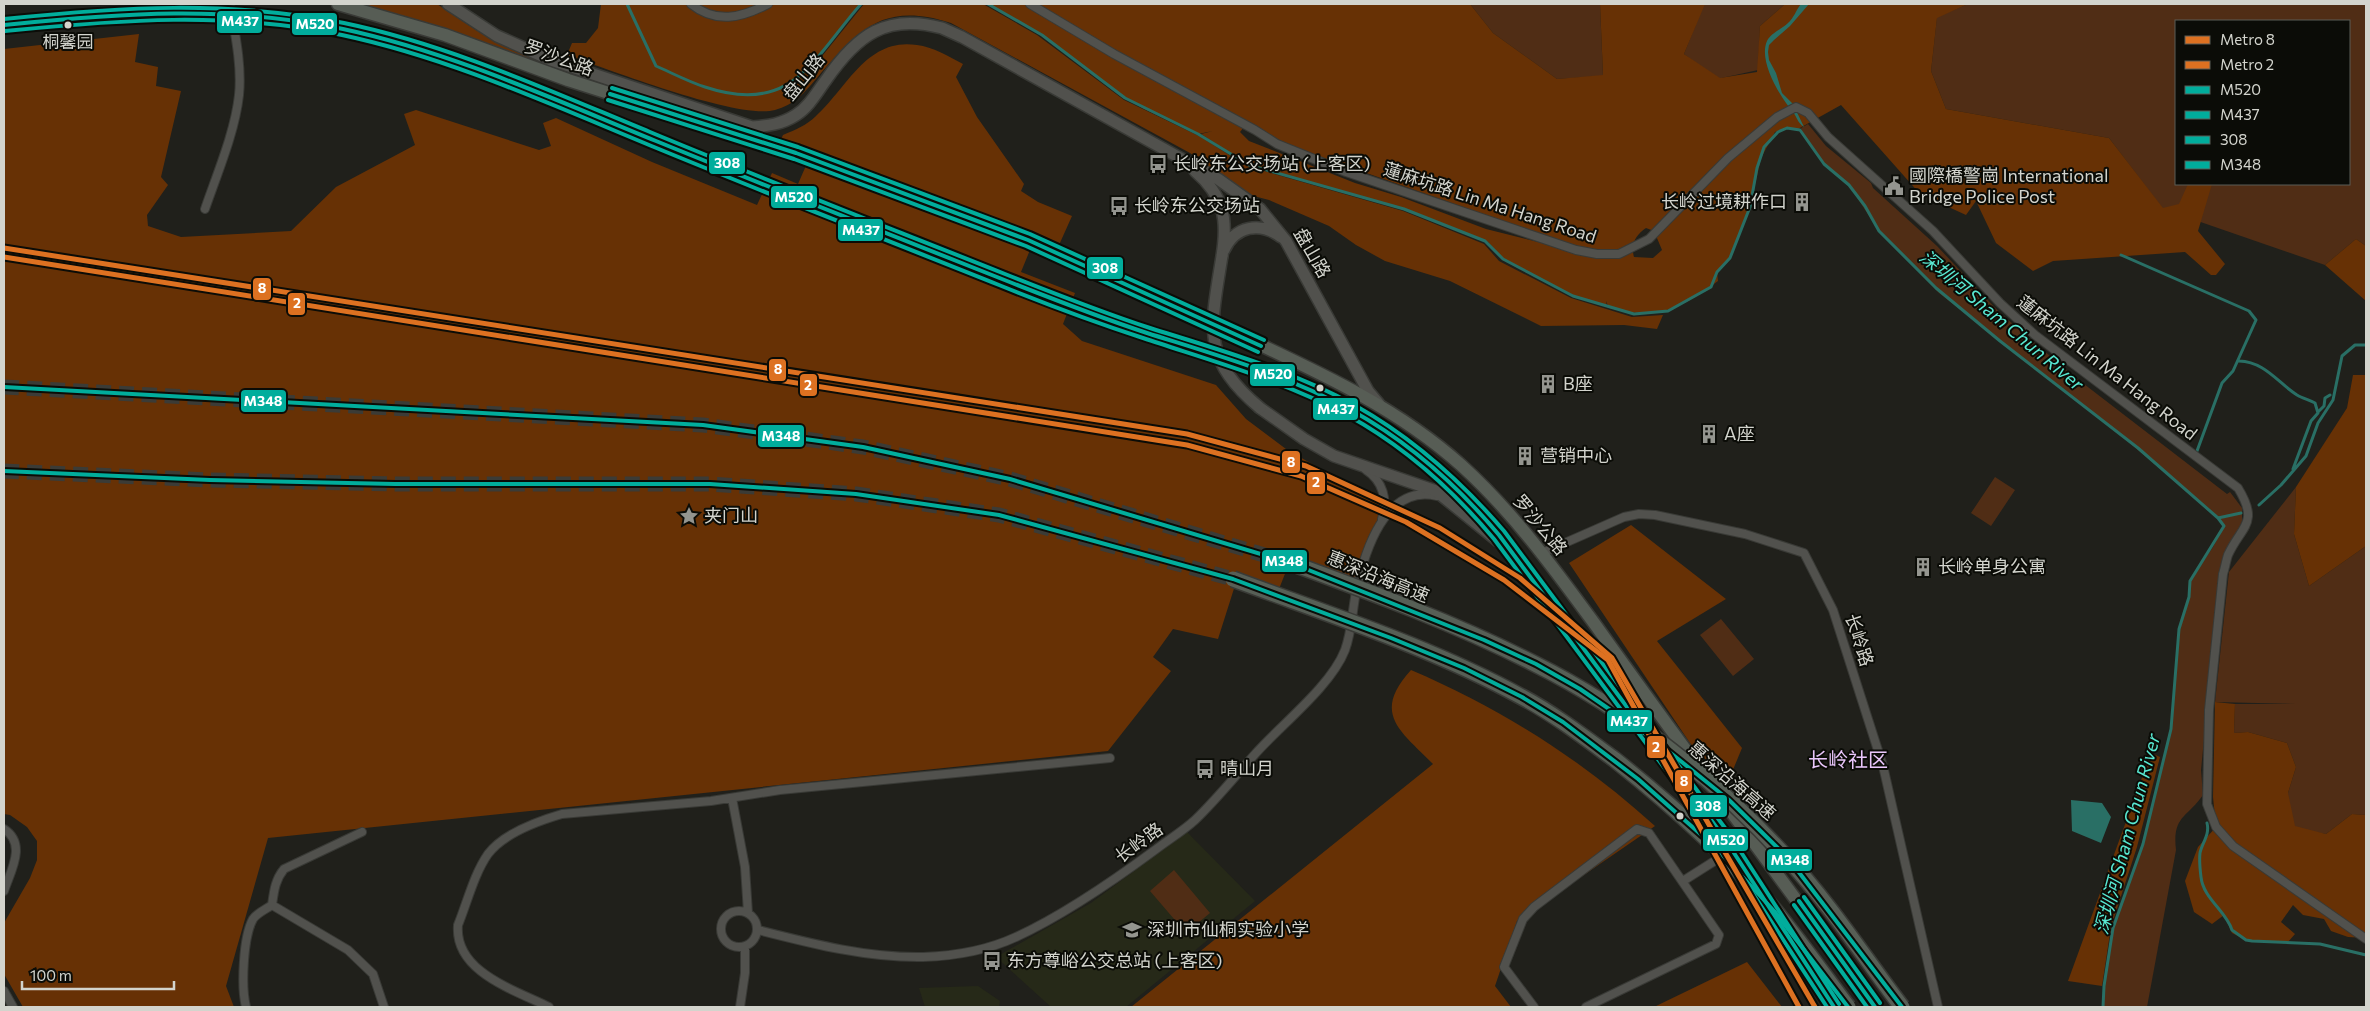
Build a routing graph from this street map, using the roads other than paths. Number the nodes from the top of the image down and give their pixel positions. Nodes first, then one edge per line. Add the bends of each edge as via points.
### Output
1 (338, 4) edge
2 (448, 4) edge
3 (691, 4) edge
4 (768, 4) edge
5 (1030, 4) edge
6 (231, 8) edge
7 (4, 25) edge
8 (1171, 152) junction
9 (796, 153) tunnel mouth
10 (764, 184) tunnel mouth
11 (205, 209) dead end
12 (1028, 240) tunnel mouth
13 (1286, 241) junction
14 (1222, 256) junction
15 (1085, 312) tunnel mouth
16 (1384, 408) junction
17 (1343, 459) junction
18 (1452, 503) junction
19 (1381, 523) junction
20 (1542, 553) junction
21 (1520, 562) junction
22 (1291, 563) tunnel mouth
23 (1233, 579) tunnel mouth
24 (1110, 758) dead end
25 (732, 798) junction
26 (4, 829) edge
27 (362, 832) dead end
28 (1732, 850) junction
29 (1683, 881) junction
30 (4, 890) edge
31 (272, 905) junction
32 (748, 913) junction
33 (758, 930) junction
34 (2366, 939) edge
35 (745, 947) junction
36 (4, 991) edge
37 (13, 1007) edge
38 (246, 1007) edge
39 (384, 1007) edge
40 (549, 1007) edge
41 (740, 1007) edge
42 (1534, 1007) edge
43 (1586, 1007) edge
44 (1834, 1007) edge
45 (1848, 1007) edge
46 (1876, 1007) edge
47 (1902, 1007) edge
48 (1938, 1007) edge

1 - 9 main road, 罗沙公路 via 437,32 568,80
2 - 8 main road, 盘山路 via 497,36 551,60 752,126 768,126 798,114 810,103 840,60 865,36 902,22 922,23 962,37
3 - 4 street via 709,16 731,17
5 - 34 street, 蓮麻坑路 Lin Ma Hang Road via 1277,144 1392,189 1596,254 1619,254 1649,239 1728,158 1777,117 1792,109 1808,113 1828,137 1932,230 2034,335 2238,488 2248,515 2246,526 2228,555 2223,574 2209,710 2207,804 2216,827 2233,846
6 - 7 main road
6 - 10 main road via 368,35 432,52
6 - 11 street via 240,74 239,96
8 - 13 main road, 盘山路 via 1249,199 1270,219
8 - 14 main road, 盘山路 via 1201,176 1218,197 1225,218
12 - 16 main road, 罗沙公路 via 1315,370
13 - 14 main road via 1268,229 1252,227 1232,237
13 - 16 main road, 盘山路 via 1368,391
14 - 17 main road, 盘山路, bridge via 1213,314 1215,349 1227,375 1260,408 1304,439
15 - 21 main road via 1281,378 1348,408 1403,443 1439,472 1480,512
16 - 20 main road, 罗沙公路 via 1461,465 1518,522
17 - 18 main road via 1428,488
17 - 19 street, 长岭路 via 1367,471 1379,483 1385,502
18 - 19 street, 长岭路 via 1428,494 1412,495 1393,508
18 - 21 main road
19 - 33 street, 长岭路 via 1371,542 1358,585 1347,643 1335,668 1291,720 1266,741 1194,820 1124,873 1016,938 988,948 954,954 899,957 866,954
20 - 46 main road, 罗沙公路
20 - 48 street, 长岭路 via 1624,517 1639,514 1745,534 1804,554 1834,610 1883,766
21 - 28 main road
22 - 47 highway, 惠深沿海高速, bridge via 1536,664 1650,736 1729,800 1788,858
23 - 45 highway, bridge via 1464,668 1563,722 1638,778 1714,846 1775,912
24 - 25 street via 780,790
25 - 32 street via 745,867
25 - 40 street via 562,814 517,833 487,855 458,925 457,938 471,962 484,975
26 - 30 street via 16,846 14,863
27 - 31 street via 284,869 275,885
28 - 29 street
28 - 44 main road
29 - 42 street via 1649,833 1637,829 1534,907 1523,919 1504,967
29 - 43 street via 1719,935 1716,944
31 - 38 street via 254,917 250,926 242,981
31 - 39 street via 348,950 373,974
32 - 33 street via 757,922
32 - 35 street via 734,912 721,925 726,942 738,948
33 - 35 street via 754,941
35 - 41 street
36 - 37 street

